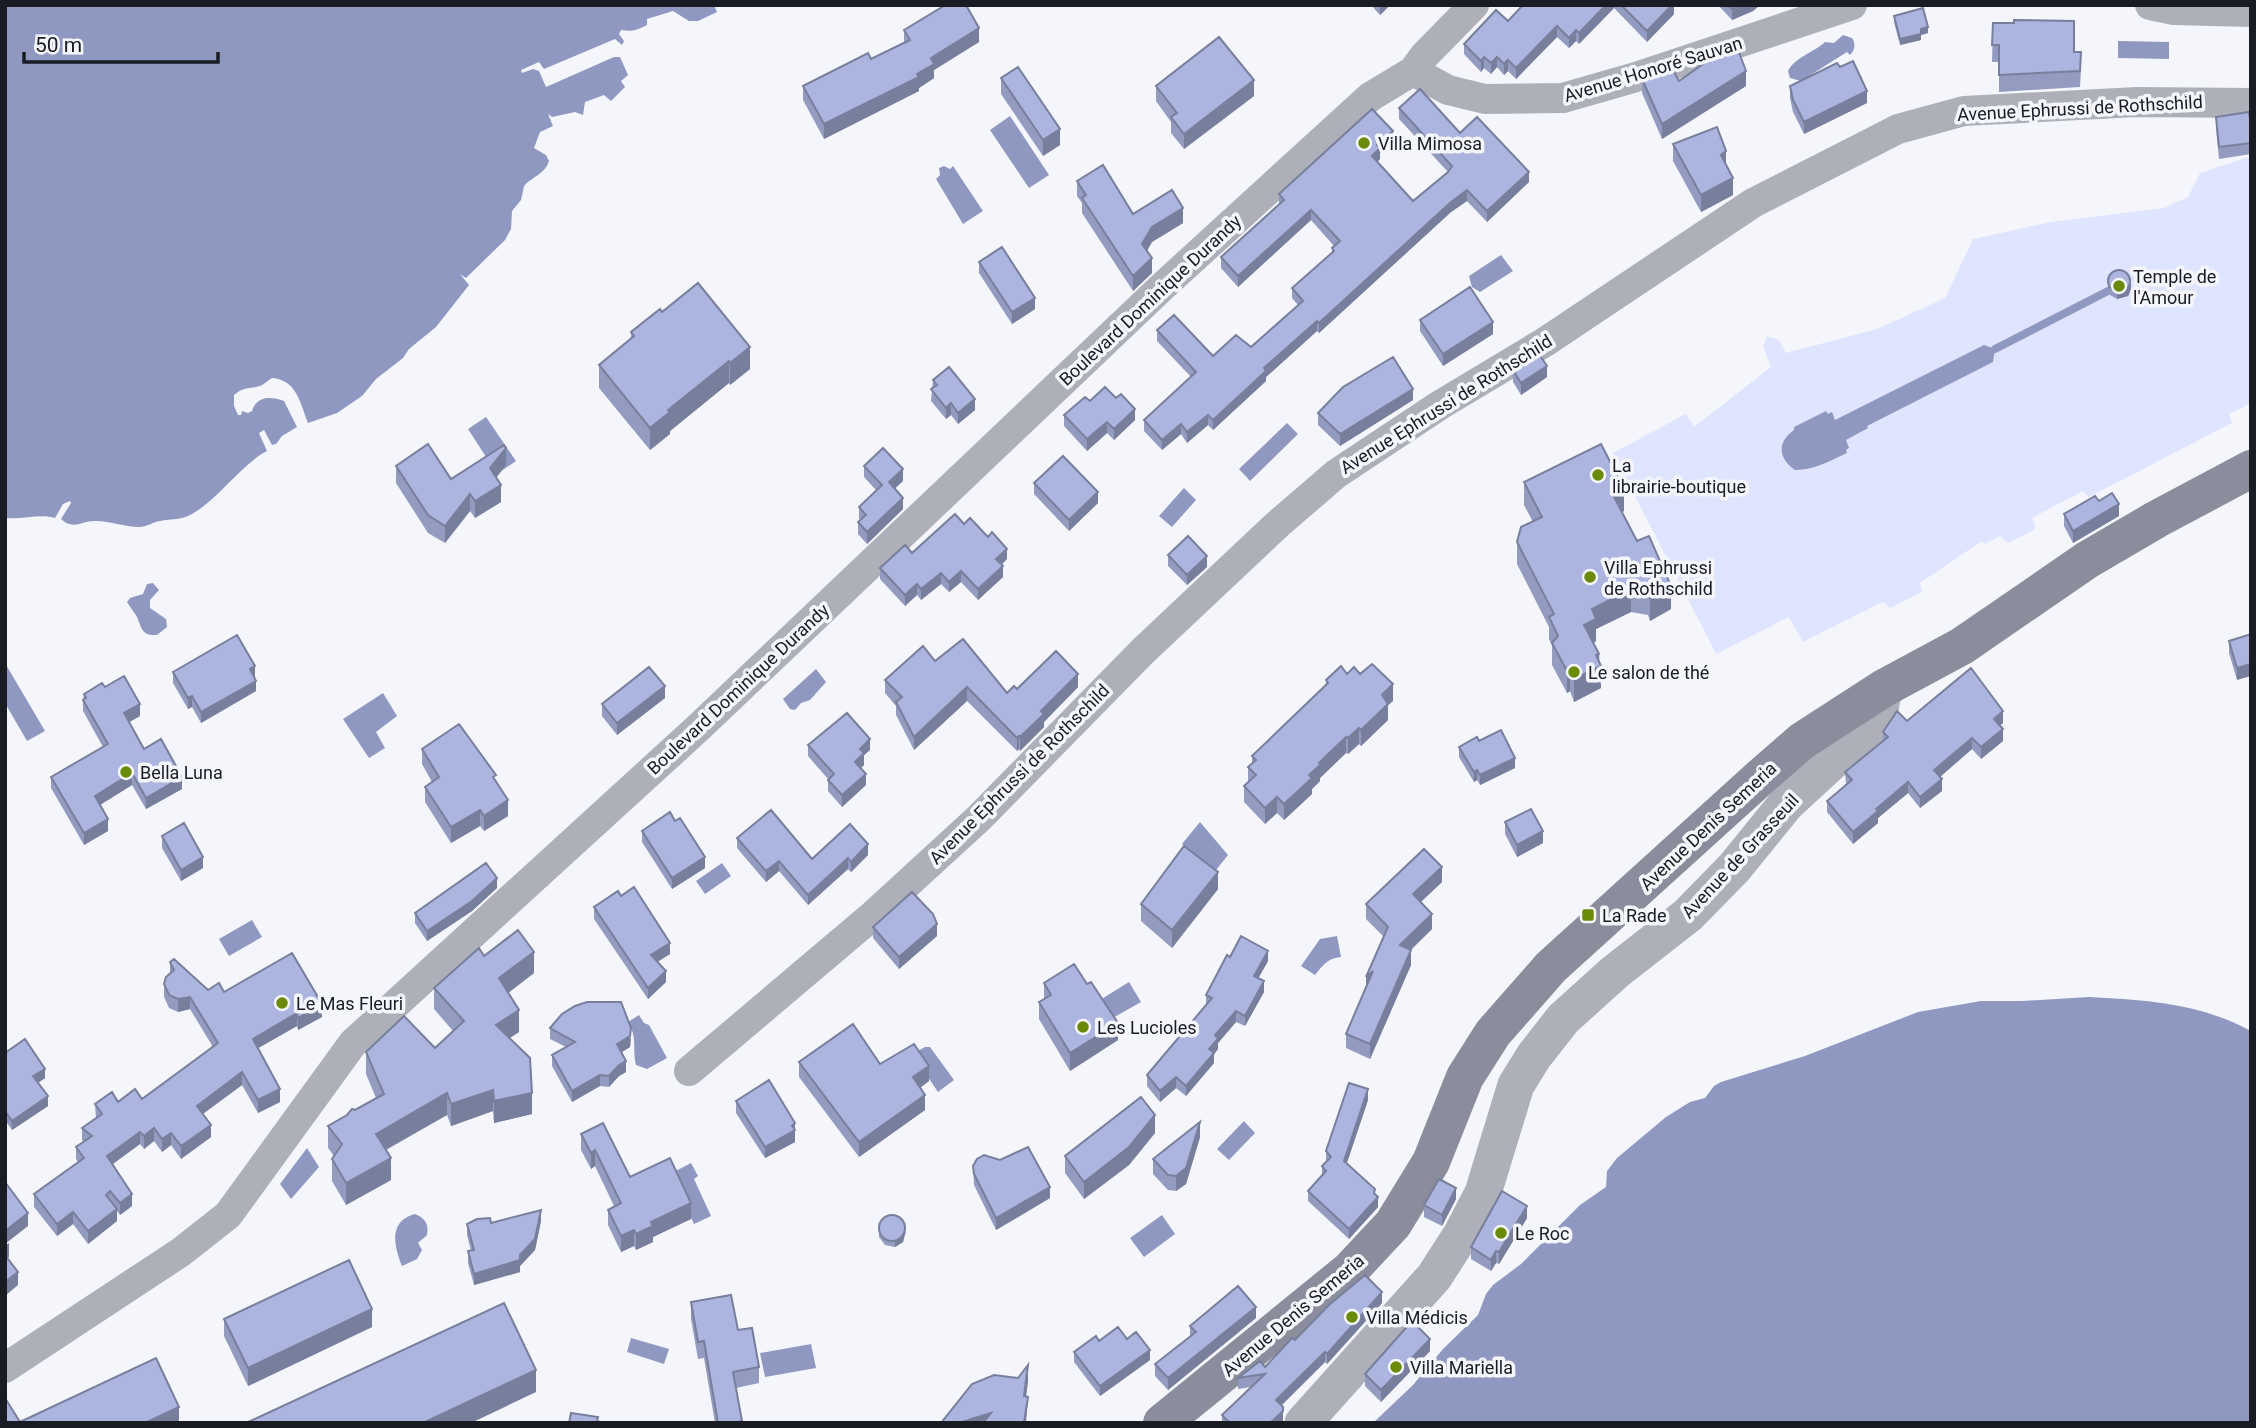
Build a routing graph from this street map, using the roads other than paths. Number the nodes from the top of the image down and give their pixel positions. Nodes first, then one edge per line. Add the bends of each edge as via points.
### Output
1 (1474, 5) edge
2 (1852, 5) edge
3 (2150, 5) edge
4 (2251, 12) edge
5 (1413, 71) junction
6 (2251, 103) edge
7 (2251, 469) edge
8 (1884, 688) junction
9 (689, 1071) dead end
10 (5, 1368) edge
11 (1162, 1423) edge
12 (1303, 1423) edge

1 - 5 street, Boulevard Dominique Durandy
2 - 5 street, Avenue Honoré Sauvan via 1563,98 1485,99 1448,90
3 - 4 street
5 - 10 street, Boulevard Dominique Durandy via 1370,97 1162,287 698,728 353,1042 228,1215 181,1252
6 - 9 street, Avenue Ephrussi de Rothschild via 2137,102 1964,111 1898,129 1753,202 1545,342 1336,474 1143,651 979,818
7 - 8 main road, Avenue Denis Semeria via 2087,560 1962,646
8 - 11 main road, Avenue Denis Semeria via 1802,741 1551,967 1478,1054 1431,1162 1394,1224 1350,1270
8 - 12 street, Avenue de Grasseuil via 1873,724 1786,804 1734,868 1688,915 1563,1019 1516,1085 1483,1193 1461,1236 1434,1277

